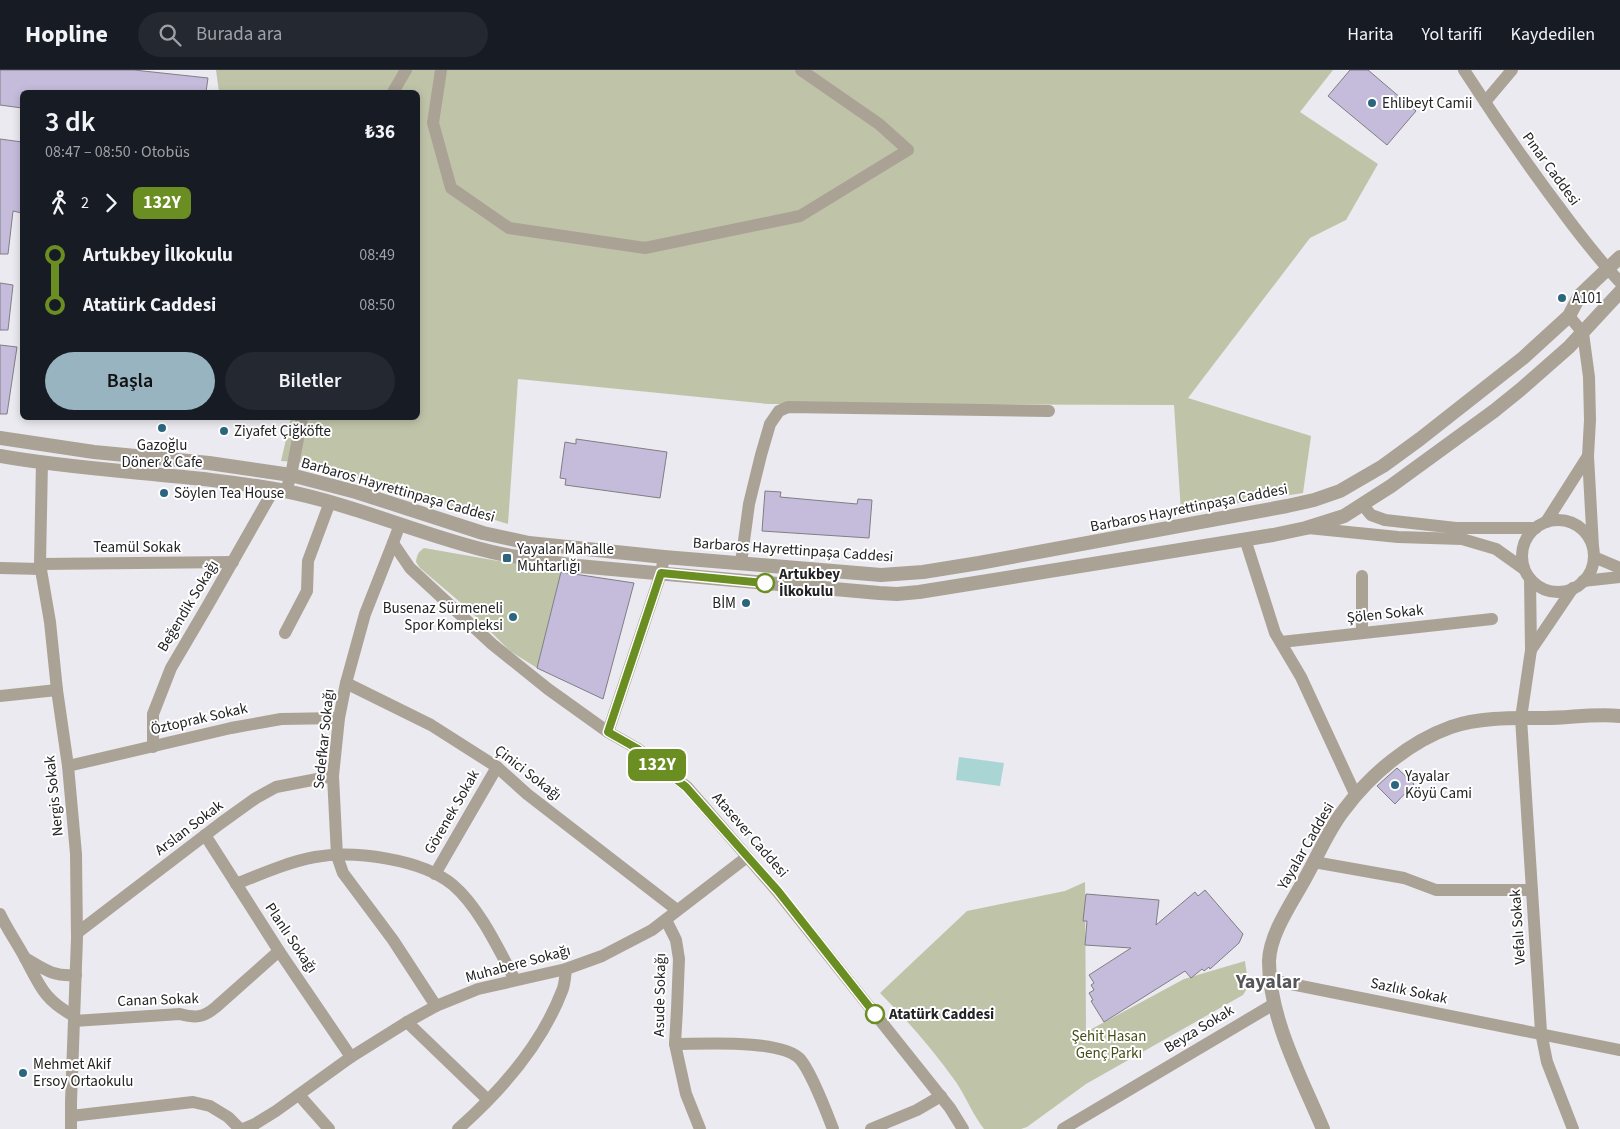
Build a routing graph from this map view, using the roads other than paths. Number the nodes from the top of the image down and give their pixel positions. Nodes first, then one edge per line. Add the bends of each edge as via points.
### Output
1 (406, 70) edge
2 (441, 70) edge
3 (801, 70) edge
4 (1464, 70) edge
5 (1512, 70) edge
6 (394, 90) edge
7 (1485, 102) junction
8 (1620, 257) edge
9 (1607, 268) junction
10 (1620, 282) edge
11 (1620, 292) edge
12 (1569, 316) junction
13 (1583, 333) junction
14 (1049, 411) dead end
15 (302, 420) edge
16 (0, 438) edge
17 (0, 456) edge
18 (1588, 456) junction
19 (42, 462) junction
20 (291, 475) junction
21 (280, 490) junction
22 (330, 502) junction
23 (1362, 504) junction
24 (400, 524) junction
25 (1541, 525) junction
26 (1306, 528) junction
27 (1245, 539) junction
28 (393, 543) junction
29 (1593, 552) junction
30 (664, 557) junction
31 (233, 562) junction
32 (741, 563) junction
33 (40, 566) junction
34 (0, 568) edge
35 (1620, 568) edge
36 (661, 573) junction
37 (1527, 574) junction
38 (1362, 576) dead end
39 (1620, 577) edge
40 (1578, 585) junction
41 (1492, 619) dead end
42 (285, 633) dead end
43 (1362, 633) junction
44 (1281, 642) junction
45 (1531, 650) junction
46 (346, 683) junction
47 (57, 690) junction
48 (0, 696) edge
49 (1620, 716) edge
50 (339, 718) junction
51 (1521, 718) junction
52 (608, 732) junction
53 (153, 747) junction
54 (68, 766) junction
55 (497, 767) junction
56 (333, 776) junction
57 (1356, 796) junction
58 (205, 835) junction
59 (337, 856) junction
60 (747, 857) junction
61 (1314, 862) junction
62 (435, 874) junction
63 (236, 884) junction
64 (1532, 890) junction
65 (677, 910) junction
66 (0, 914) edge
67 (666, 920) junction
68 (77, 933) junction
69 (279, 951) junction
70 (25, 958) junction
71 (566, 969) junction
72 (76, 975) junction
73 (515, 980) junction
74 (1270, 980) junction
75 (1274, 1004) junction
76 (436, 1006) junction
77 (74, 1018) junction
78 (407, 1022) junction
79 (1542, 1035) junction
80 (675, 1044) junction
81 (1620, 1050) edge
82 (351, 1057) junction
83 (299, 1095) junction
84 (940, 1096) junction
85 (488, 1100) junction
86 (71, 1123) edge
87 (242, 1129) edge
88 (329, 1129) edge
89 (458, 1129) edge
90 (700, 1129) edge
91 (834, 1129) edge
92 (871, 1129) edge
93 (963, 1129) edge
94 (1063, 1129) edge
95 (1323, 1129) edge
96 (1573, 1129) edge

1 - 6 street
2 - 3 street via 433,123 451,188 508,228 645,248 800,216 908,150 879,124
4 - 7 street, Pınar Caddesi
5 - 7 street
7 - 9 street, Pınar Caddesi via 1557,206
8 - 9 street, Barbaros Hayrettinpaşa Caddesi
9 - 10 street, Pınar Caddesi
9 - 12 street, Barbaros Hayrettinpaşa Caddesi via 1580,295
11 - 13 street, Barbaros Hayrettinpaşa Caddesi
12 - 13 street
12 - 32 street, Barbaros Hayrettinpaşa Caddesi via 1523,358 1390,461 1340,490 1314,500 923,572 881,576
13 - 18 street via 1589,377
13 - 23 street, Barbaros Hayrettinpaşa Caddesi via 1494,411
14 - 32 street via 788,407 779,411 770,424 761,455 749,504
15 - 20 street, Beğendik Sokağı
16 - 20 street, Barbaros Hayrettinpaşa Caddesi
17 - 19 street, Barbaros Hayrettinpaşa Caddesi
18 - 25 street
18 - 29 street
19 - 21 street, Barbaros Hayrettinpaşa Caddesi
19 - 33 street, Nergis Sokak
20 - 21 street, Beğendik Sokağı
20 - 30 street, Barbaros Hayrettinpaşa Caddesi via 356,492 483,534 529,543
21 - 22 street, Barbaros Hayrettinpaşa Caddesi
21 - 31 street, Beğendik Sokağı
22 - 24 street, Barbaros Hayrettinpaşa Caddesi
22 - 42 street via 308,561 307,591
23 - 25 street via 1371,516 1385,520 1456,528
23 - 26 street, Barbaros Hayrettinpaşa Caddesi via 1344,516
24 - 28 street
24 - 36 street, Barbaros Hayrettinpaşa Caddesi via 512,556
25 - 29 street via 1558,520 1580,527 1588,536
25 - 37 street via 1528,536 1524,546 1522,558
26 - 27 street, Barbaros Hayrettinpaşa Caddesi
26 - 37 street via 1398,537 1462,539 1496,549
27 - 36 street, Barbaros Hayrettinpaşa Caddesi via 897,594
27 - 44 street
28 - 46 street, Sedefkar Sokağı via 364,614
28 - 52 street, Atasever Caddesi via 410,568 492,644
29 - 35 street
29 - 40 street via 1591,571
30 - 32 street, Barbaros Hayrettinpaşa Caddesi
30 - 36 street
31 - 33 street, Teamül Sokak
31 - 53 street, Beğendik Sokağı via 170,668 153,714
33 - 34 street, Teamül Sokak
33 - 47 street, Nergis Sokak
36 - 52 street
37 - 40 street via 1539,586 1550,591 1562,592
37 - 45 street, Vefalı Sokak
38 - 43 street
39 - 40 street
40 - 45 street
41 - 43 street, Şölen Sokak
43 - 44 street, Şölen Sokak
44 - 57 street
45 - 51 street, Vefalı Sokak
46 - 50 street, Sedefkar Sokağı
46 - 55 street, Çinici Sokağı via 431,725
47 - 48 street
47 - 54 street, Nergis Sokak
49 - 51 street, Yayalar Caddesi
50 - 53 street, Öztoprak Sokak via 281,719
50 - 56 street, Sedefkar Sokağı
51 - 57 street, Yayalar Caddesi via 1451,727 1402,753
51 - 64 street, Vefalı Sokak
52 - 60 street, Atasever Caddesi via 638,749 686,787
53 - 54 street, Öztoprak Sokak
54 - 68 street, Nergis Sokak via 76,854
55 - 62 street, Görenek Sokak
55 - 65 street, Çinici Sokağı
56 - 58 street, Arslan Sokak via 276,787
56 - 59 street, Sedefkar Sokağı
57 - 61 street, Yayalar Caddesi via 1344,810
58 - 63 street, Planlı Sokağı
58 - 68 street, Arslan Sokak
59 - 62 street via 378,856
59 - 63 street via 294,863
59 - 76 street, Sedefkar Sokağı via 343,873 393,940
60 - 65 street, Muhabere Sokağı
60 - 84 street, Atasever Caddesi via 778,891
61 - 64 street via 1414,880 1436,890
61 - 74 street, Yayalar Caddesi via 1274,936 1269,959
62 - 73 street via 454,885 477,912
63 - 69 street, Planlı Sokağı
64 - 79 street, Vefalı Sokak
65 - 67 street, Muhabere Sokağı
66 - 70 street
67 - 71 street, Muhabere Sokağı via 602,956
67 - 80 street, Asude Sokağı via 676,940 679,959
68 - 72 street, Nergis Sokak
69 - 77 street, Canan Sokak via 205,1016
69 - 82 street, Planlı Sokağı
70 - 72 street via 50,972
70 - 77 street via 38,985
71 - 73 street, Muhabere Sokağı
71 - 85 street via 563,990 548,1021 509,1079
72 - 77 street, Nergis Sokak
73 - 76 street, Muhabere Sokağı
74 - 75 street, Yayalar Caddesi
74 - 79 street, Sazlık Sokak
75 - 94 street, Beyza Sokak
75 - 95 street, Yayalar Caddesi
76 - 78 street, Muhabere Sokağı
77 - 86 street, Nergis Sokak
78 - 82 street, Muhabere Sokağı
78 - 85 street
79 - 81 street, Sazlık Sokak
79 - 96 street, Vefalı Sokak via 1547,1062
80 - 90 street, Asude Sokağı via 686,1094
80 - 91 street via 761,1045 793,1054 809,1075
82 - 83 street, Muhabere Sokağı
83 - 87 street, Muhabere Sokağı
83 - 88 street
84 - 92 street via 917,1110
84 - 93 street, Atasever Caddesi
85 - 89 street
86 - 87 street, Muhabere Sokağı via 193,1102 210,1106

